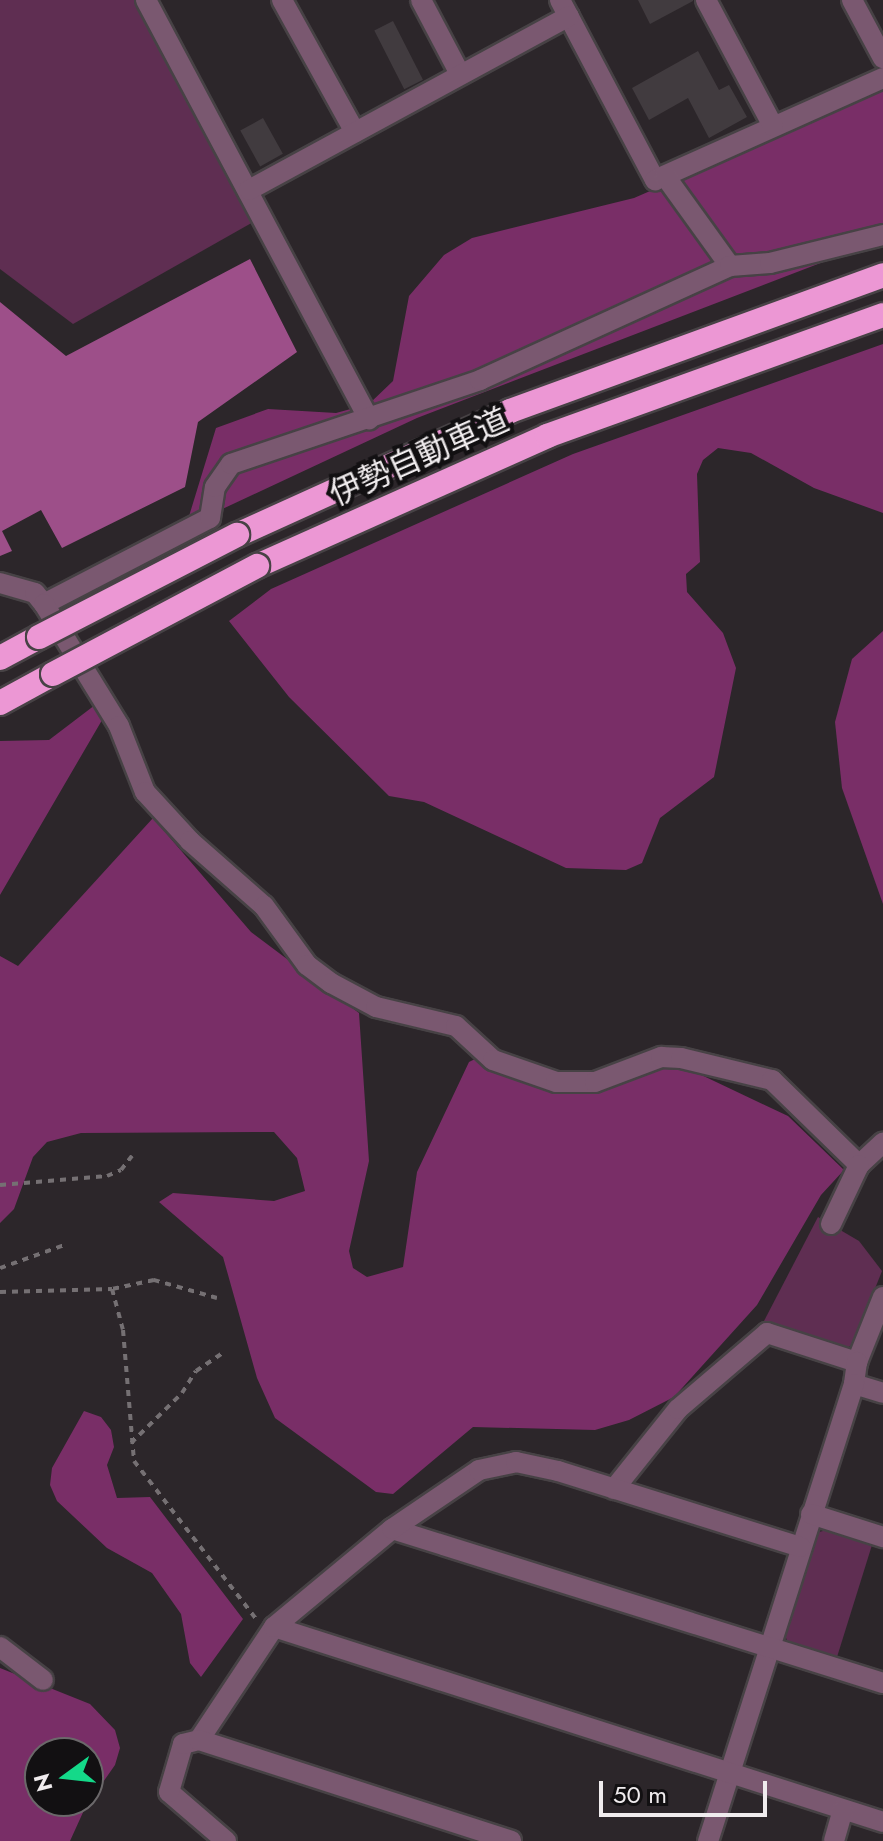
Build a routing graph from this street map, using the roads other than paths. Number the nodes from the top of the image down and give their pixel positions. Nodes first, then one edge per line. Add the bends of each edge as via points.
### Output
1 (146, 0) edge
2 (282, 0) edge
3 (421, 0) edge
4 (706, 0) edge
5 (852, 0) edge
6 (564, 8) edge
7 (883, 58) edge
8 (460, 74) junction
9 (883, 78) edge
10 (773, 126) junction
11 (355, 132) junction
12 (665, 176) junction
13 (249, 190) junction
14 (883, 235) edge
15 (730, 266) junction
16 (883, 275) edge
17 (883, 315) edge
18 (369, 419) junction
19 (0, 583) edge
20 (44, 604) junction
21 (0, 658) edge
22 (0, 703) edge
23 (883, 1143) edge
24 (859, 1165) junction
25 (831, 1224) dead end
26 (883, 1297) edge
27 (857, 1362) junction
28 (854, 1384) junction
29 (883, 1393) edge
30 (614, 1489) junction
31 (811, 1514) junction
32 (392, 1529) junction
33 (883, 1537) edge
34 (800, 1547) junction
35 (272, 1630) junction
36 (768, 1646) junction
37 (0, 1647) edge
38 (43, 1680) dead end
39 (883, 1683) edge
40 (199, 1740) junction
41 (729, 1772) junction
42 (843, 1810) junction
43 (883, 1822) edge
44 (226, 1841) edge
45 (511, 1841) edge
46 (708, 1841) edge
47 (834, 1841) edge

1 - 13 street
2 - 11 street
3 - 8 street
4 - 10 street
5 - 7 street
6 - 8 street
6 - 12 street via 655,180
8 - 11 street
9 - 10 street
10 - 12 street
11 - 13 street
12 - 15 street
13 - 18 street
14 - 15 street via 770,263
15 - 18 street via 480,380
16 - 21 highway, 伊勢自動車道, bridge via 510,411 237,535
17 - 22 highway, 伊勢自動車道, bridge via 547,436 257,566
18 - 20 street via 231,464 215,487 210,518
19 - 20 street via 35,593
20 - 24 street via 119,726 145,792 264,906 307,965 331,983 376,1007 456,1026 493,1060 556,1082 595,1082 674,1056 764,1076 783,1088
23 - 24 street
24 - 25 street
26 - 27 street
27 - 28 street
27 - 30 street via 767,1333 678,1409
28 - 29 street
28 - 31 street
30 - 32 street via 516,1462 499,1464 453,1484
30 - 34 street
31 - 33 street
31 - 34 street
32 - 35 street
32 - 36 street
34 - 36 street
35 - 40 street
35 - 41 street
36 - 39 street
36 - 41 street
37 - 38 street
40 - 44 street via 183,1744 169,1792
40 - 45 street
41 - 42 street
41 - 46 street
42 - 43 street
42 - 47 street

